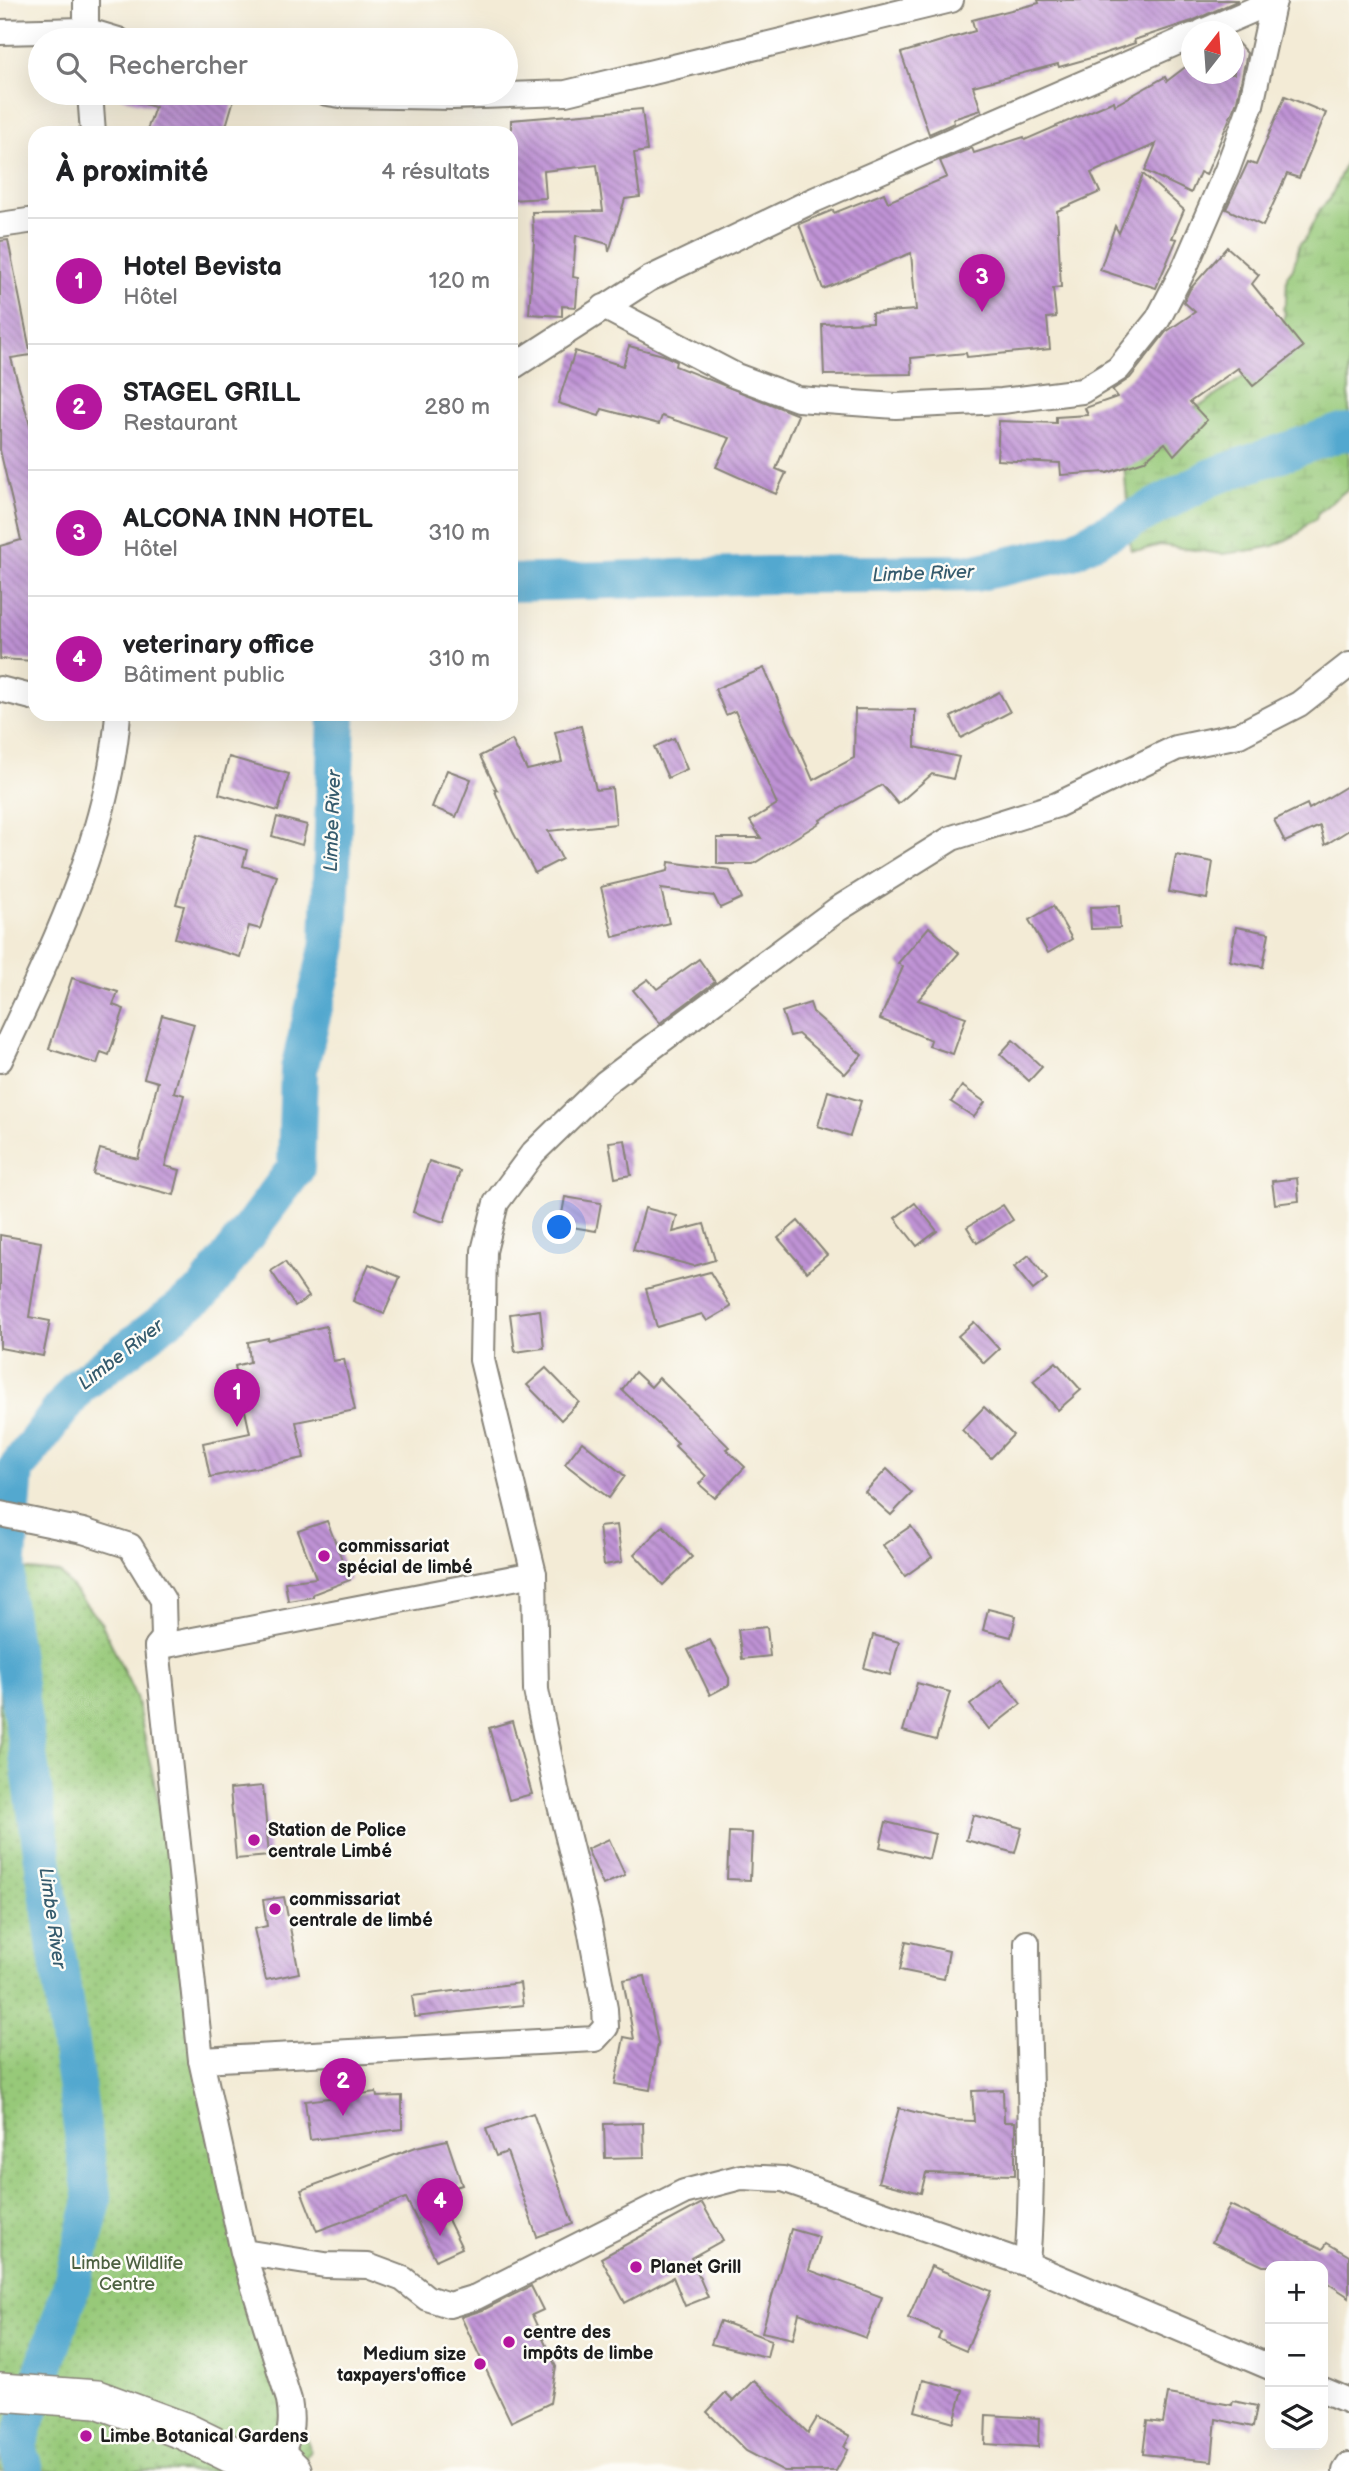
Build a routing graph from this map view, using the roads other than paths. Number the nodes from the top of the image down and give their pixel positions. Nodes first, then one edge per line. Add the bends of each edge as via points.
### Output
1 (86, 0) edge
2 (951, 0) edge
3 (1274, 0) edge
4 (1227, 21) edge
5 (86, 28) edge
6 (0, 32) edge
7 (28, 33) edge
8 (1181, 41) edge
9 (518, 95) edge
10 (91, 105) edge
11 (92, 126) edge
12 (28, 221) edge
13 (0, 225) edge
14 (604, 307) junction
15 (518, 363) edge
16 (1349, 665) edge
17 (0, 689) edge
18 (28, 696) edge
19 (113, 721) edge
20 (0, 1060) edge
21 (0, 1514) edge
22 (534, 1574) junction
23 (157, 1647) junction
24 (1027, 1943) dead end
25 (201, 2060) junction
26 (243, 2252) junction
27 (1027, 2264) junction
28 (1265, 2365) edge
29 (0, 2392) edge
30 (1328, 2392) edge
31 (1349, 2401) edge
32 (286, 2463) edge
33 (1349, 2465) edge
34 (1345, 2471) edge

1 - 5 street
2 - 9 street via 566,93
3 - 4 street
3 - 14 street via 1251,105 1185,267 1158,319 1118,369 1082,391 1002,401 896,406 798,399 736,376
6 - 7 street
8 - 14 street via 814,200 649,279
10 - 11 street
12 - 13 street
14 - 15 street
16 - 22 street via 1298,704 1239,736 1176,748 1057,805 952,838 838,909 690,1019 605,1083 533,1153 496,1203 484,1251 482,1360
17 - 18 street
19 - 20 street via 106,791 90,849
21 - 23 street via 130,1546 163,1600 164,1638
22 - 23 street
22 - 25 street via 536,1690 589,1923 606,2028 594,2039
23 - 25 street
24 - 27 street via 1032,2178
25 - 26 street
26 - 27 street via 325,2265 368,2266 449,2305 476,2297 684,2192 741,2177 783,2179
26 - 32 street via 289,2400 293,2421
27 - 28 street
29 - 32 highway via 97,2399 184,2431 233,2455
30 - 31 street
33 - 34 street

